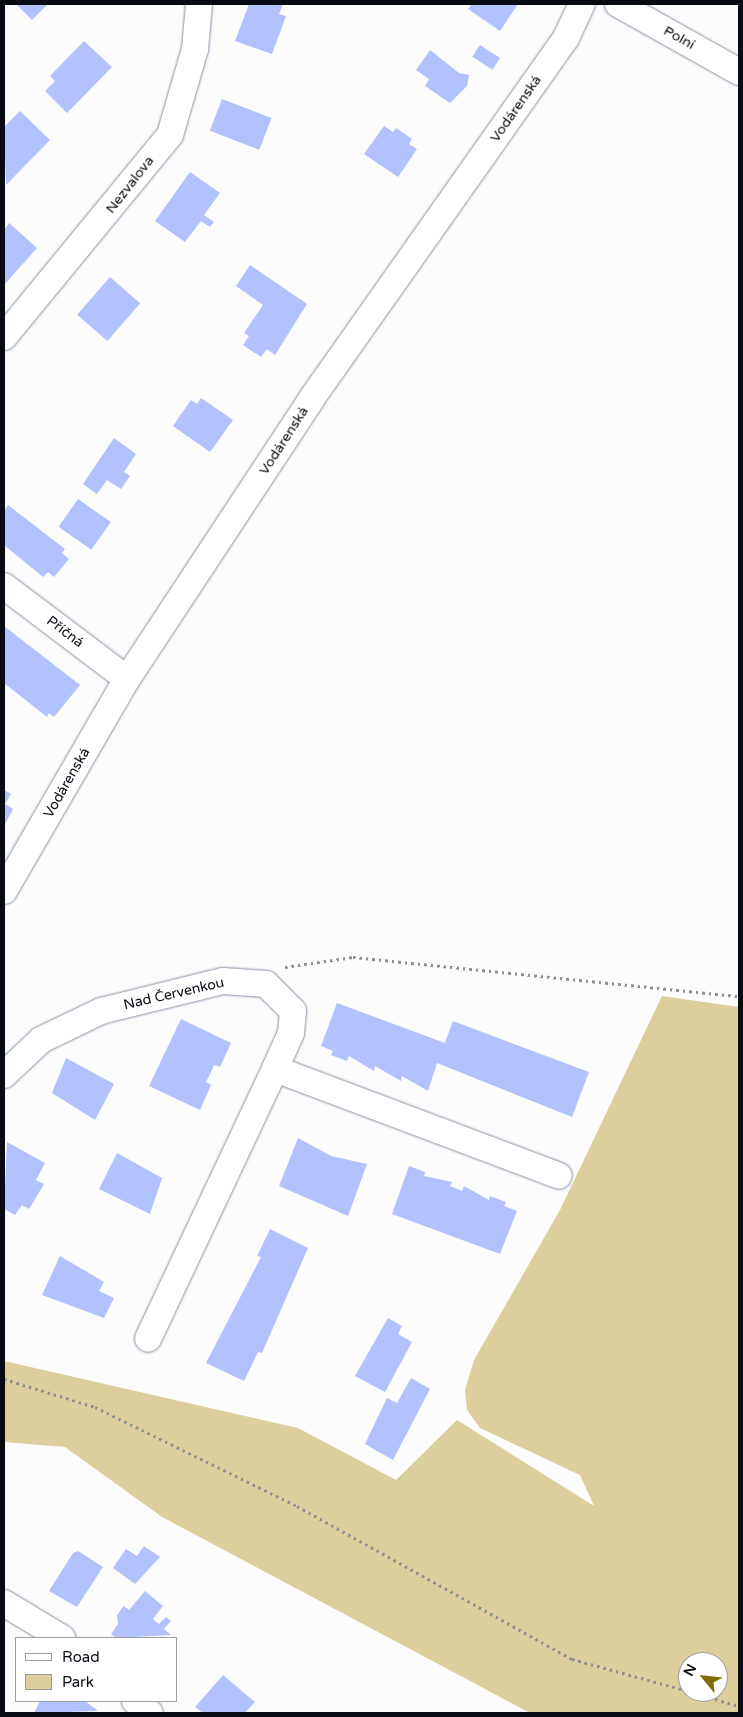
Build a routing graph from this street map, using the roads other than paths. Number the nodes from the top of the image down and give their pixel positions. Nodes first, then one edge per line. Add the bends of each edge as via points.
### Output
1 (199, 4) edge
2 (582, 4) edge
3 (618, 4) edge
4 (739, 72) edge
5 (4, 337) edge
6 (4, 586) edge
7 (127, 679) junction
8 (4, 891) edge
9 (275, 1069) junction
10 (4, 1076) edge
11 (559, 1176) dead end
12 (148, 1339) dead end
13 (4, 1603) edge
14 (60, 1637) edge
15 (136, 1702) edge
16 (150, 1713) edge

1 - 5 street, Nezvalova via 195,49 170,135
2 - 7 street, Vodárenská via 566,38 312,398
3 - 4 street, Polní
6 - 7 street, Příčná
7 - 8 street, Vodárenská
9 - 10 street, Nad Červenkou via 291,1033 293,1011 266,984 223,981 101,1011 41,1040
9 - 11 street
9 - 12 street
13 - 14 street
15 - 16 street

